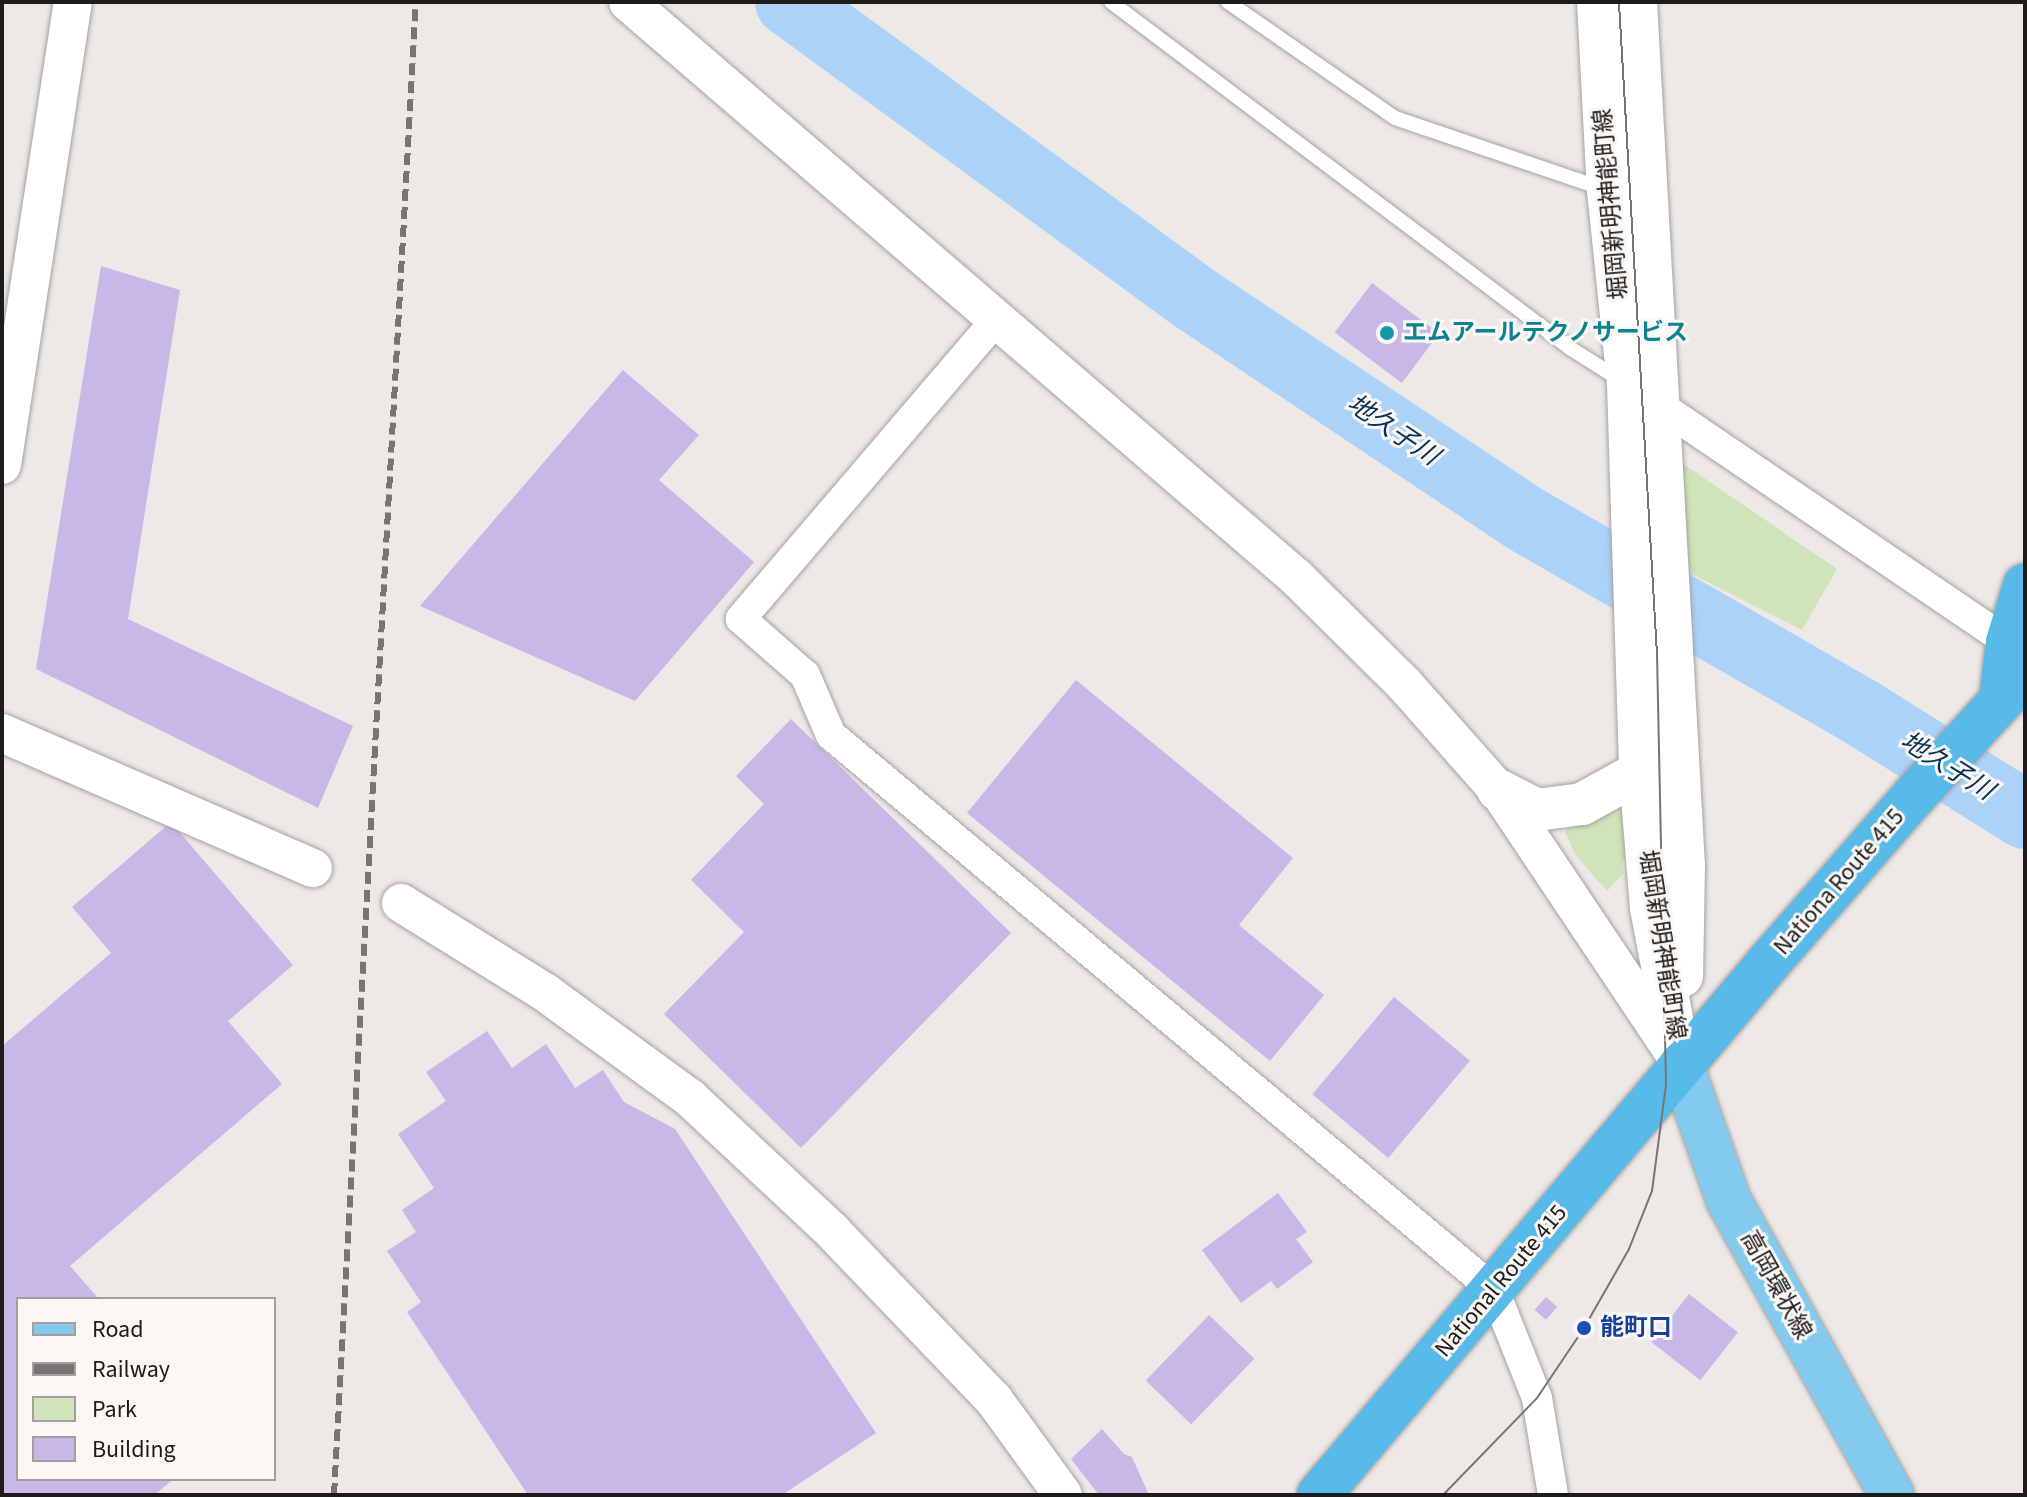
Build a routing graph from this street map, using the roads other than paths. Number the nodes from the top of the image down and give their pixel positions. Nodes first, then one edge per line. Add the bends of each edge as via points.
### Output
1 (73, 2) edge
2 (628, 2) edge
3 (1111, 2) edge
4 (1228, 2) edge
5 (1598, 2) edge
6 (1636, 2) edge
7 (1608, 190) junction
8 (996, 320) junction
9 (1643, 395) junction
10 (2, 465) edge
11 (2025, 586) edge
12 (1655, 653) junction
13 (2004, 685) edge
14 (2, 733) edge
15 (1640, 772) junction
16 (1498, 790) junction
17 (313, 868) dead end
18 (401, 903) dead end
19 (1681, 1065) junction
20 (1494, 1290) junction
21 (1063, 1495) edge
22 (1319, 1495) edge
23 (1553, 1495) edge
24 (1892, 1495) edge

1 - 10 street
2 - 8 street
3 - 9 lane via 1570,348
4 - 7 lane via 1395,118
5 - 7 main road, 堀岡新明神能町線
6 - 9 main road, 堀岡新明神能町線
7 - 9 main road, 堀岡新明神能町線
8 - 16 street via 1297,578 1405,685
8 - 20 street via 741,619 805,675 831,735
9 - 12 main road, 堀岡新明神能町線 via 1633,542
9 - 12 main road, 堀岡新明神能町線 via 1668,567
9 - 13 street
11 - 13 highway, Nationa Route 415
12 - 15 main road, 堀岡新明神能町線
12 - 19 main road, 堀岡新明神能町線 via 1684,865
13 - 19 highway, Nationa Route 415
14 - 17 street
15 - 16 main road via 1582,804 1537,810
15 - 19 main road, 堀岡新明神能町線 via 1651,908
16 - 19 street
18 - 21 street via 546,993 690,1098 832,1231 994,1400
19 - 20 highway, National Route 415
19 - 24 main road, 高岡環状線 via 1729,1201
20 - 22 highway, National Route 415
20 - 23 street via 1537,1398

